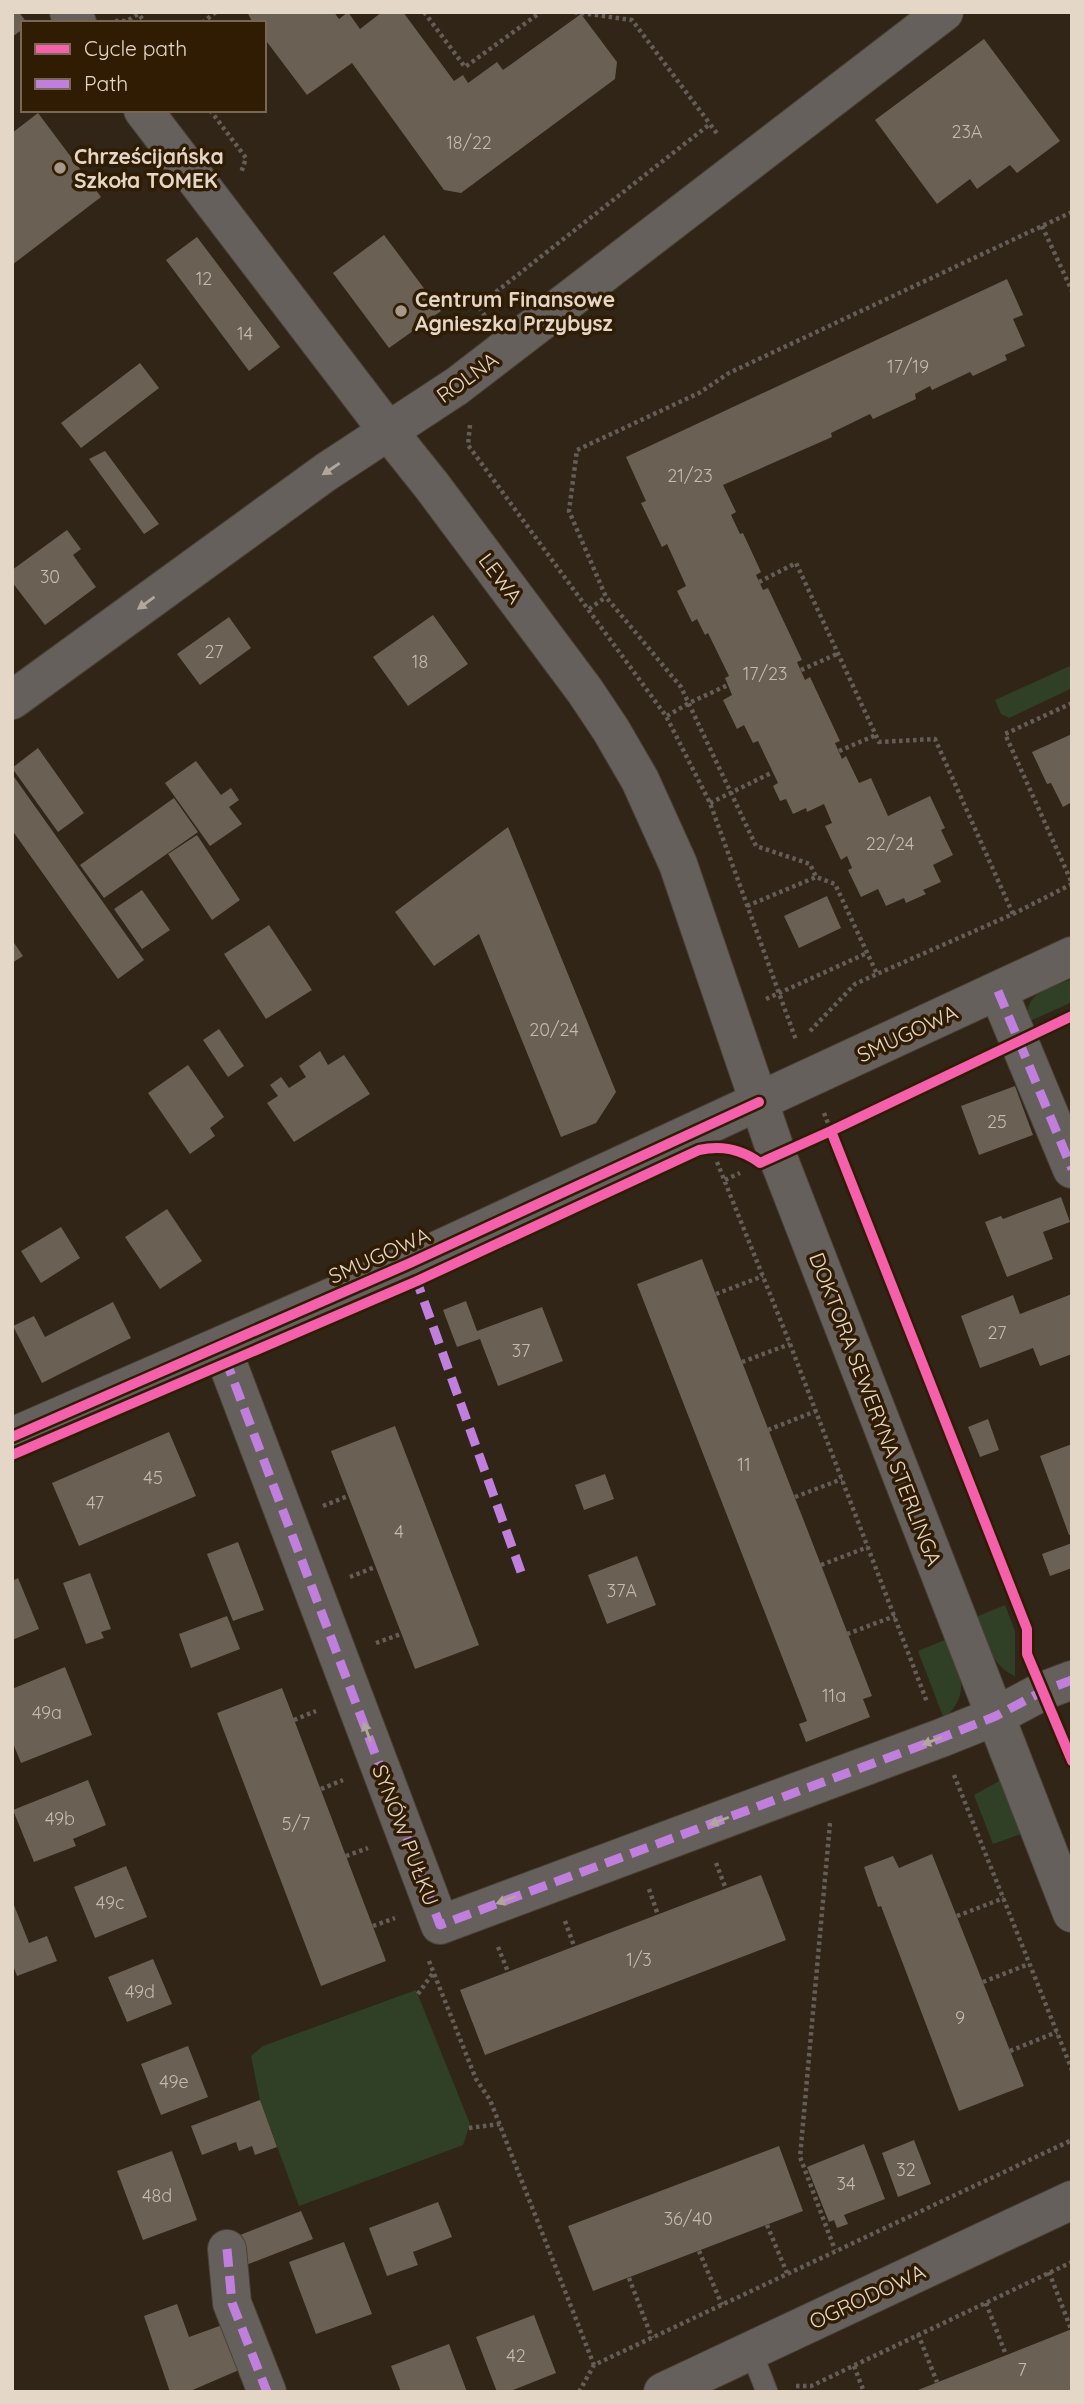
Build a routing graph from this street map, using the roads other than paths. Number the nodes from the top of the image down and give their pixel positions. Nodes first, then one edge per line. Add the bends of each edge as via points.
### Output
1 (944, 12) edge
2 (145, 112) edge
3 (388, 431) junction
4 (12, 700) edge
5 (1072, 956) edge
6 (998, 990) junction
7 (759, 1102) junction
8 (1072, 1169) edge
9 (220, 1346) junction
10 (12, 1437) edge
11 (1072, 1680) edge
12 (996, 1716) junction
13 (1072, 1913) edge
14 (1072, 2200) edge
15 (226, 2249) dead end
16 (751, 2351) junction
17 (766, 2389) edge
18 (267, 2392) edge
19 (663, 2392) edge

1 - 3 street, ROLNA via 457,386
2 - 3 street, LEWA
3 -> 4 street, ROLNA
3 - 7 street, LEWA via 585,691 640,780 678,864
5 - 6 street, SMUGOWA
6 - 7 street, SMUGOWA
6 - 8 street
7 - 9 street, SMUGOWA
7 - 12 street, DOKTORA SEWERYNA STERLINGA
9 - 10 street, SMUGOWA
12 -> 9 street, SYNÓW PUŁKU via 440,1925
11 - 12 street
12 - 13 street, DOKTORA SEWERYNA STERLINGA
14 - 16 street, OGRODOWA
15 - 18 street via 232,2303
16 - 17 lane
16 - 19 street, OGRODOWA

